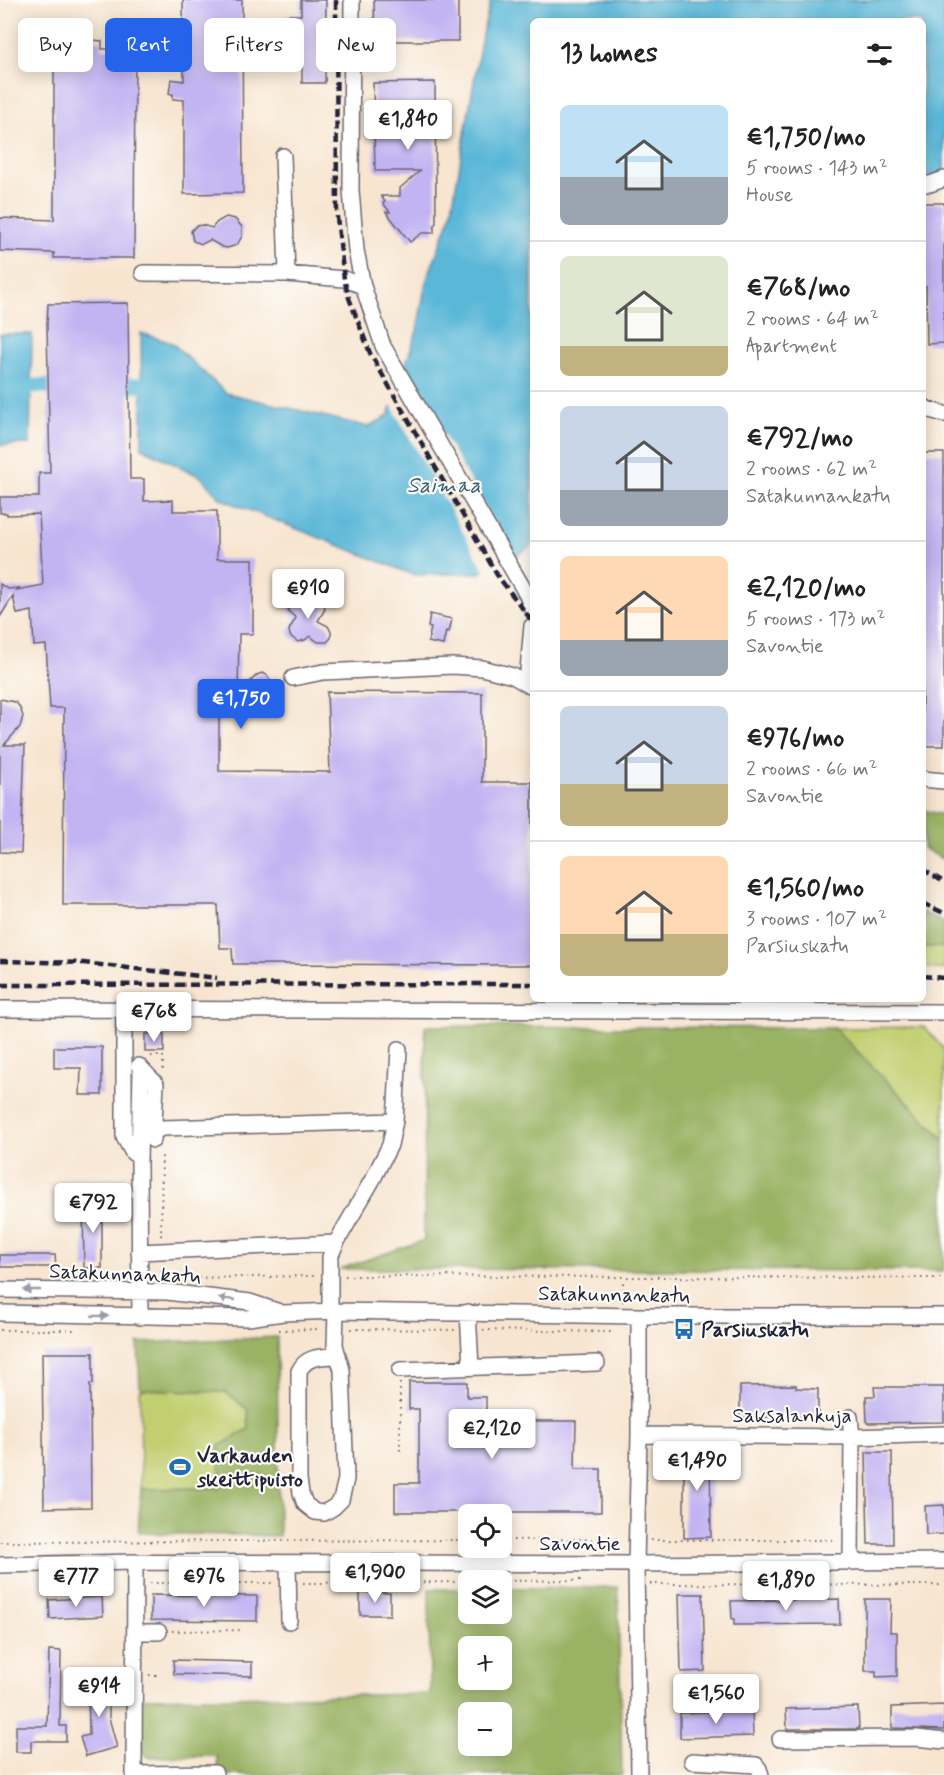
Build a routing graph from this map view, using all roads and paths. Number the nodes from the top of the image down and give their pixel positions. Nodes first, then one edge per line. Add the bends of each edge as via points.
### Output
1 (352, 0) edge
2 (283, 156) dead end
3 (944, 179) edge
4 (926, 184) edge
5 (143, 273) dead end
6 (287, 274) junction
7 (363, 286) junction
8 (926, 408) edge
9 (944, 414) edge
10 (530, 603) edge
11 (530, 648) edge
12 (293, 678) dead end
13 (530, 678) edge
14 (530, 686) edge
15 (926, 779) edge
16 (944, 781) edge
17 (788, 1005) edge
18 (0, 1009) edge
19 (124, 1009) junction
20 (944, 1012) edge
21 (399, 1049) dead end
22 (124, 1051) junction
23 (142, 1062) junction
24 (163, 1073) dead end
25 (395, 1121) junction
26 (152, 1134) junction
27 (139, 1163) junction
28 (336, 1244) junction
29 (166, 1251) junction
30 (139, 1252) junction
31 (329, 1276) junction
32 (166, 1278) dead end
33 (178, 1278) dead end
34 (944, 1278) edge
35 (0, 1290) edge
36 (140, 1291) junction
37 (333, 1311) junction
38 (468, 1312) junction
39 (0, 1313) edge
40 (283, 1313) junction
41 (639, 1316) junction
42 (944, 1316) edge
43 (140, 1317) junction
44 (338, 1356) junction
45 (597, 1363) dead end
46 (471, 1367) junction
47 (400, 1370) joint
48 (850, 1417) dead end
49 (944, 1434) edge
50 (639, 1436) junction
51 (852, 1437) junction
52 (400, 1452) dead end
53 (458, 1540) edge
54 (512, 1540) edge
55 (636, 1540) junction
56 (0, 1542) edge
57 (851, 1543) junction
58 (851, 1561) junction
59 (944, 1561) edge
60 (135, 1562) junction
61 (288, 1563) junction
62 (636, 1564) junction
63 (0, 1565) edge
64 (590, 1580) dead end
65 (512, 1581) edge
66 (458, 1582) edge
67 (288, 1583) junction
68 (637, 1583) junction
69 (135, 1584) junction
70 (944, 1585) edge
71 (289, 1621) dead end
72 (244, 1630) dead end
73 (135, 1632) junction
74 (159, 1632) joint
75 (780, 1739) dead end
76 (944, 1741) edge
77 (692, 1761) dead end
78 (131, 1769) edge
79 (215, 1773) dead end
80 (639, 1775) edge
81 (761, 1775) edge

1 - 7 street via 351,190
2 - 6 street
3 - 4 street
5 - 6 street
6 - 7 street via 344,279
7 - 10 street via 383,346
8 - 9 street
11 - 13 street
12 - 14 street via 323,672 453,666 482,668 513,676
15 - 16 street
17 - 19 street
17 - 20 street
18 - 19 street
19 - 22 street
21 - 25 street
22 - 23 street
22 - 26 street via 124,1137
23 - 24 path via 163,1056
23 - 26 street
25 - 26 street
25 - 28 street via 390,1145
26 - 27 street
26 - 27 street via 153,1141
26 - 29 path
27 - 30 street
28 - 29 street
28 - 31 street via 330,1257
29 - 30 street
29 - 32 path via 161,1278
30 - 36 street
31 - 33 path
31 - 34 path
31 - 37 street
36 -> 35 street, Satakunnankatu
40 -> 36 street, Satakunnankatu via 250,1302
36 - 43 street
37 - 38 street, Satakunnankatu
37 - 40 street, Satakunnankatu
37 - 44 street
38 - 41 street, Satakunnankatu
38 - 46 street
39 -> 43 street, Satakunnankatu
40 - 43 street, Satakunnankatu via 248,1318
41 - 42 street, Satakunnankatu
41 - 50 street
44 - 44 street via 309,1359 299,1371 299,1479 305,1504 315,1512 334,1508 341,1500 346,1479 342,1370
45 - 46 street
46 - 47 street
47 - 52 path
48 - 51 street
49 - 51 street, Saksalankuja
50 - 51 street, Saksalankuja
50 - 55 street
51 - 57 street
53 - 56 path
54 - 55 path
55 - 57 path
55 - 62 street
57 - 58 street
58 - 59 street, Savontie
58 - 62 street, Savontie
60 - 61 street, Savontie
60 - 63 street, Savontie
60 - 69 street
61 - 62 street, Savontie
61 - 67 street
62 - 68 street
64 - 65 path
66 - 67 path
67 - 69 path
67 - 71 street
68 - 70 path
68 - 80 street
69 - 73 street
72 - 74 path
73 - 74 street
73 - 78 street
75 - 76 street
77 - 81 street via 756,1765
78 - 79 street

